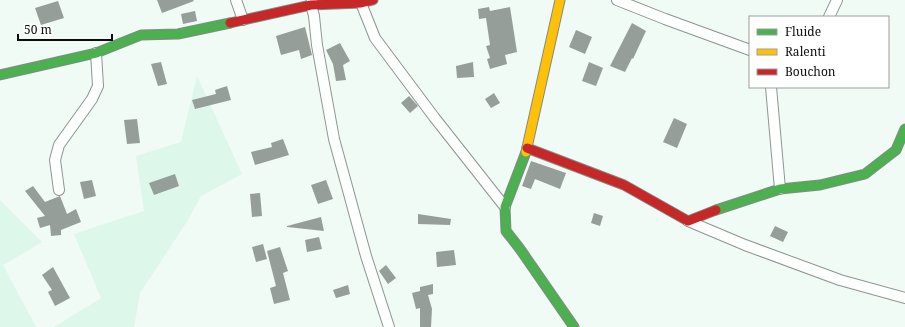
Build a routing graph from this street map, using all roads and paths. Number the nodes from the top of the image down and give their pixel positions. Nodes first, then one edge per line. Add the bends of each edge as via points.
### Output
1 (236, 0) edge
2 (373, 0) edge
3 (560, 0) edge
4 (617, 0) edge
5 (837, 0) edge
6 (346, 2) edge
7 (312, 3) edge
8 (361, 3) junction
9 (829, 16) edge
10 (244, 20) junction
11 (749, 50) edge
12 (96, 53) junction
13 (0, 75) edge
14 (771, 88) edge
15 (905, 129) edge
16 (527, 148) junction
17 (780, 189) junction
18 (59, 190) dead end
19 (505, 207) junction
20 (688, 221) junction
21 (905, 298) edge
22 (389, 327) edge
23 (574, 327) edge

1 - 10 street
2 - 8 street
3 - 16 street
4 - 11 street
5 - 9 street
6 - 7 street
6 - 8 street
7 - 10 street
7 - 22 street via 334,139 366,256
8 - 19 street via 375,38
10 - 12 street via 178,34 141,35
12 - 13 street
12 - 18 street via 98,86 92,99 59,145 55,160
14 - 17 street
15 - 17 street via 896,150 865,174 820,185
16 - 19 street
16 - 20 street via 624,185
17 - 20 street
19 - 23 street via 506,231
20 - 21 street via 840,280

